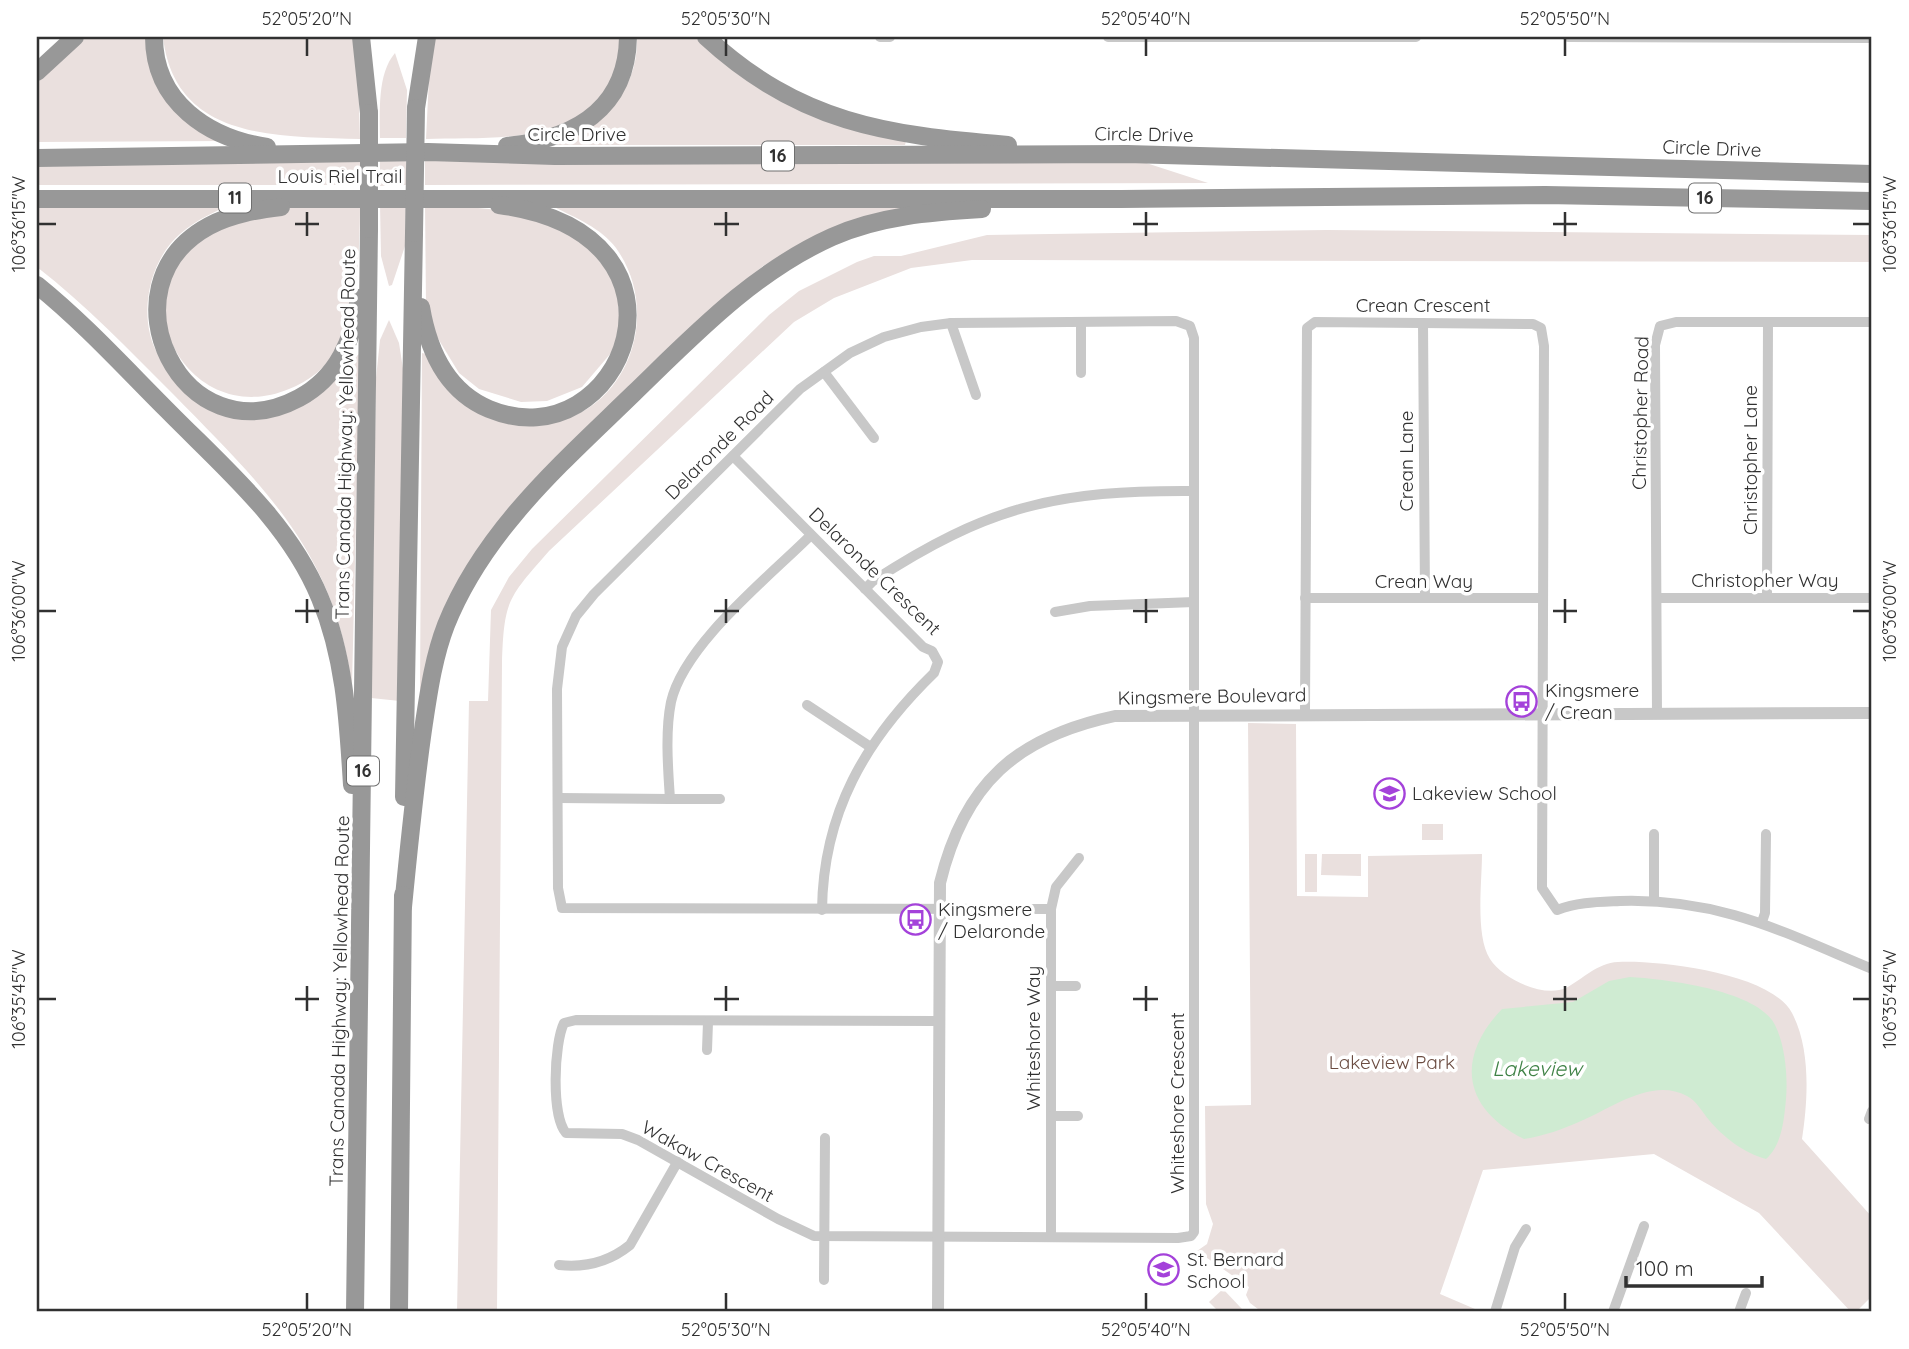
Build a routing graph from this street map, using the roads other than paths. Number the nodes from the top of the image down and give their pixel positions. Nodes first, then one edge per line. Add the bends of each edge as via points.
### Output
1 (75, 37) edge
2 (155, 37) edge
3 (361, 37) edge
4 (370, 37) edge
5 (417, 37) edge
6 (427, 37) edge
7 (628, 37) edge
8 (706, 37) edge
9 (880, 37) edge
10 (890, 37) edge
11 (1108, 37) edge
12 (1416, 37) edge
13 (1568, 37) edge
14 (1683, 37) edge
15 (1807, 37) edge
16 (1745, 38) edge
17 (1872, 38) edge
18 (37, 72) edge
19 (416, 108) junction
20 (369, 113) junction
21 (428, 152) junction
22 (312, 153) junction
23 (1127, 153) junction
24 (37, 158) edge
25 (1872, 174) edge
26 (390, 197) junction
27 (433, 197) junction
28 (37, 198) edge
29 (1121, 199) junction
30 (1872, 201) edge
31 (369, 229) junction
32 (414, 233) junction
33 (37, 285) edge
34 (1081, 322) junction
35 (1768, 322) junction
36 (1872, 322) edge
37 (951, 323) junction
38 (1423, 323) junction
39 (824, 372) junction
40 (1081, 373) dead end
41 (976, 395) dead end
42 (874, 438) dead end
43 (733, 456) junction
44 (1194, 491) junction
45 (811, 535) junction
46 (865, 589) junction
47 (1305, 598) junction
48 (1425, 598) junction
49 (1543, 598) junction
50 (1657, 598) junction
51 (1768, 598) junction
52 (1872, 598) edge
53 (1194, 602) junction
54 (1055, 612) dead end
55 (807, 705) dead end
56 (1305, 713) junction
57 (1544, 713) junction
58 (1872, 713) edge
59 (1657, 714) junction
60 (1195, 715) junction
61 (869, 746) junction
62 (559, 798) junction
63 (670, 799) junction
64 (720, 799) dead end
65 (1654, 834) dead end
66 (1766, 834) dead end
67 (1079, 858) dead end
68 (1654, 900) junction
69 (402, 906) junction
70 (937, 909) junction
71 (1051, 909) junction
72 (822, 910) junction
73 (361, 913) junction
74 (1762, 922) junction
75 (1872, 970) edge
76 (1051, 986) junction
77 (1076, 986) dead end
78 (937, 1021) junction
79 (708, 1022) junction
80 (707, 1049) dead end
81 (1052, 1116) junction
82 (1077, 1116) dead end
83 (825, 1138) dead end
84 (678, 1161) junction
85 (1644, 1226) dead end
86 (1525, 1229) dead end
87 (824, 1237) junction
88 (937, 1237) junction
89 (1051, 1237) junction
90 (559, 1265) dead end
91 (824, 1280) dead end
92 (1746, 1293) dead end
93 (355, 1312) edge
94 (399, 1312) edge
95 (938, 1312) edge
96 (1495, 1312) edge
97 (1613, 1312) edge
98 (1739, 1312) edge

1 - 18 highway
2 - 22 highway via 163,80 193,119 239,140
3 - 20 highway
4 - 20 highway, 16
5 - 19 highway, 16
6 - 19 highway
7 - 21 highway via 625,66 612,94 603,107 576,127 526,144
8 - 23 highway via 788,98 860,125 961,140
9 - 10 street
11 - 12 street
13 - 14 street
14 - 16 street
15 - 16 street
15 - 17 street
19 - 32 highway, 16, bridge
20 - 31 highway, 16, bridge
21 - 22 highway, Circle Drive / 16
21 - 23 highway, Circle Drive / 16 via 555,156
22 - 24 highway, Louis Riel Trail / 11
23 - 25 highway, Circle Drive / 16
26 - 27 highway, Louis Riel Trail / 11
26 - 28 highway, Louis Riel Trail / 11
26 - 31 highway via 252,211 220,221 193,237 171,262 159,293 162,343 175,371 194,392 234,410 280,407 308,393 332,372 349,341
27 - 29 highway, 16
27 - 32 highway via 536,212 571,226 599,245 617,269 628,323 605,380 575,406 535,416 496,412 462,392 439,363 424,327
29 - 30 highway, 16 via 1545,195
29 - 69 highway via 907,216 833,237 740,294 609,417 507,521 453,608 427,703
31 - 73 highway, Trans Canada Highway: Yellowhead Route / 16
32 - 69 highway, 16
33 - 73 highway via 78,319 244,487 292,545 312,580 332,631 346,694
34 - 37 street, Delaronde Road
34 - 40 street
34 - 44 street, Delaronde Road via 1176,321 1190,326 1194,338
35 - 36 street, Christopher Road
35 - 50 street, Christopher Road via 1660,326 1655,345
35 - 51 street, Christopher Lane
37 - 39 street, Delaronde Road via 884,337
37 - 41 street
38 - 47 street, Crean Crescent via 1314,322 1307,328
38 - 48 street, Crean Lane
38 - 49 street, Crean Crescent via 1526,322 1541,328
39 - 42 street
39 - 43 street, Delaronde Road via 800,389
43 - 45 street, Delaronde Crescent
43 - 62 street, Delaronde Road via 576,616 562,647 557,689
44 - 46 street via 1108,491 1014,508 934,543
44 - 53 street, Delaronde Road
45 - 46 street, Delaronde Crescent
45 - 63 street via 709,636 685,668 671,703
46 - 61 street, Delaronde Crescent via 932,651 938,662 934,674
47 - 48 street, Crean Way
47 - 56 street, Crean Crescent
48 - 49 street, Crean Way
49 - 57 street, Crean Crescent
50 - 51 street, Christopher Way
50 - 59 street, Christopher Road
51 - 52 street, Christopher Way
53 - 54 street via 1101,605
53 - 60 street, Delaronde Road
55 - 61 street
56 - 57 street, Kingsmere Boulevard
56 - 60 street, Kingsmere Boulevard
57 - 59 street, Kingsmere Boulevard
57 - 68 street, Crean Crescent via 1542,888 1557,910 1576,903
58 - 59 street, Kingsmere Boulevard
60 - 70 street, Kingsmere Boulevard via 1115,716 1073,724 1030,746 980,790 966,811 946,857
60 - 89 street, Whiteshore Crescent via 1194,1232 1186,1238
61 - 72 street, Delaronde Crescent via 833,830
62 - 63 street
62 - 72 street, Delaronde Road via 562,908
63 - 64 street
65 - 68 street
66 - 74 street
67 - 71 street via 1056,887
68 - 74 street
69 - 94 highway, 16
70 - 71 street
70 - 72 street, Delaronde Road
70 - 78 street, Kingsmere Boulevard
71 - 76 street, Whiteshore Way
73 - 93 highway, Trans Canada Highway: Yellowhead Route / 16
74 - 75 street
76 - 77 street
76 - 81 street, Whiteshore Way
78 - 79 street, Wakaw Crescent
78 - 88 street, Kingsmere Boulevard
79 - 80 street
79 - 84 street, Wakaw Crescent via 576,1020 565,1023 558,1037 558,1119 566,1133 622,1134
81 - 82 street
81 - 89 street, Whiteshore Way
83 - 87 street
84 - 87 street, Wakaw Crescent via 803,1232
84 - 90 street via 630,1245 593,1264
85 - 97 street
86 - 96 street
87 - 88 street, Wakaw Crescent
87 - 91 street
88 - 89 street, Whiteshore Crescent
88 - 95 street, Kingsmere Boulevard
92 - 98 street

